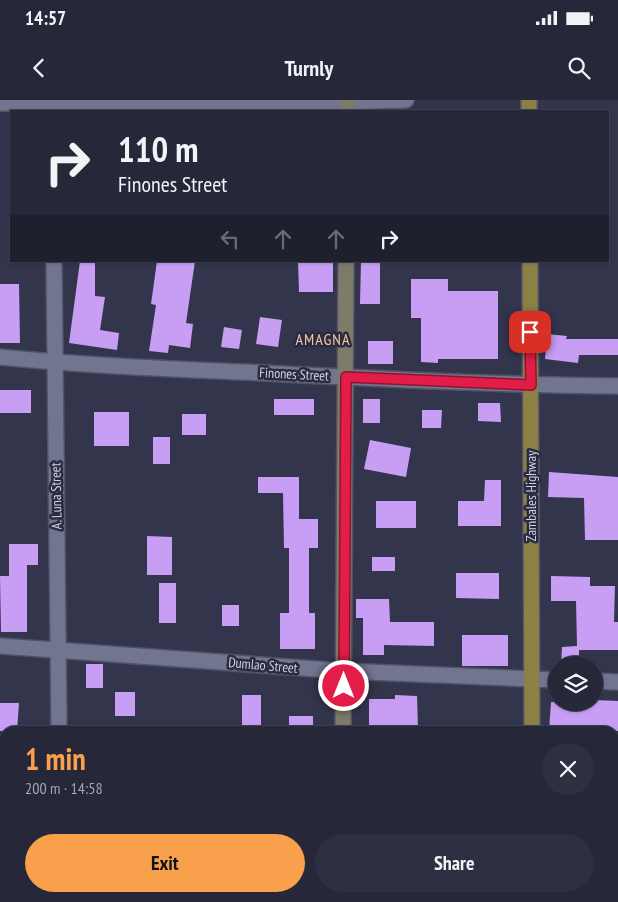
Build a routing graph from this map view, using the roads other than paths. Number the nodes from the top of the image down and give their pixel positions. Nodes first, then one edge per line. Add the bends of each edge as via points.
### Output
1 (406, 100) edge
2 (0, 103) edge
3 (53, 104) edge
4 (347, 104) edge
5 (54, 262) edge
6 (346, 262) edge
7 (530, 262) edge
8 (0, 357) edge
9 (55, 363) junction
10 (346, 377) junction
11 (531, 385) junction
12 (618, 386) edge
13 (0, 646) edge
14 (58, 649) junction
15 (344, 671) junction
16 (531, 679) junction
17 (548, 680) edge
18 (603, 681) edge
19 (618, 682) edge
20 (59, 726) edge
21 (343, 726) edge
22 (532, 726) edge

1 - 4 street
2 - 3 street
3 - 4 street
5 - 9 street, A. Luna Street
6 - 10 street
7 - 11 main road, Zambales Highway
8 - 9 street, Finones Street
9 - 10 street, Finones Street
9 - 14 street, A. Luna Street
10 - 11 street, Finones Street
10 - 15 street
11 - 12 street, Finones Street
11 - 16 main road, Zambales Highway
13 - 14 street, Dumlao Street
14 - 15 street, Dumlao Street
14 - 20 street, A. Luna Street
15 - 16 street, Dumlao Street
15 - 21 street
16 - 17 street, Dumlao Street
16 - 22 main road, Zambales Highway
18 - 19 street

